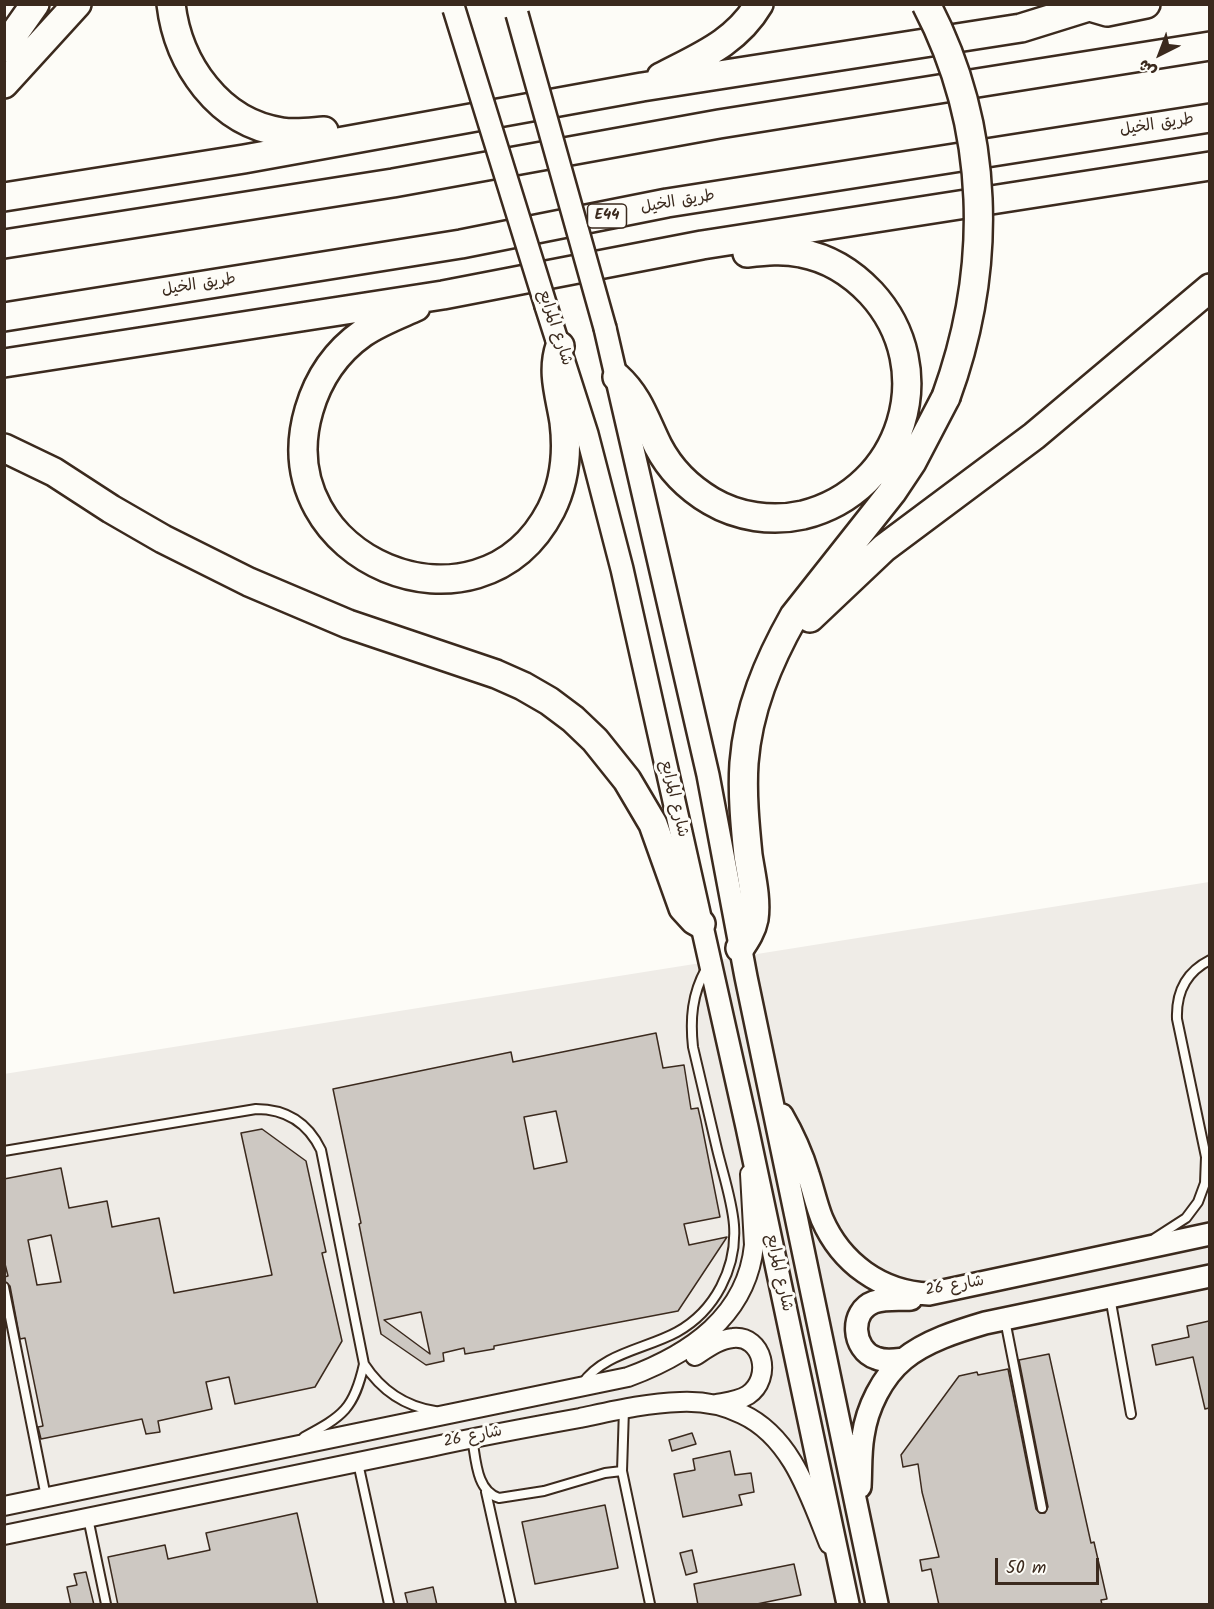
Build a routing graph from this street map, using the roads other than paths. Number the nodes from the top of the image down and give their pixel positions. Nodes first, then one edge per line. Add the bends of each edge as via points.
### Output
1 (35, 4) edge
2 (77, 4) edge
3 (171, 4) edge
4 (759, 4) edge
5 (926, 4) edge
6 (1146, 4) edge
7 (1094, 6) edge
8 (453, 7) edge
9 (515, 9) edge
10 (1209, 46) edge
11 (4, 48) edge
12 (4, 84) edge
13 (642, 87) junction
14 (1209, 118) edge
15 (380, 135) junction
16 (1209, 166) edge
17 (4, 197) edge
18 (4, 244) edge
19 (702, 245) junction
20 (1209, 288) edge
21 (443, 295) junction
22 (4, 317) edge
23 (560, 346) junction
24 (4, 363) edge
25 (617, 377) junction
26 (4, 448) edge
27 (774, 655) junction
28 (701, 924) junction
29 (740, 948) junction
30 (1209, 960) edge
31 (710, 963) junction
32 (771, 1098) junction
33 (747, 1127) junction
34 (4, 1151) edge
35 (1208, 1160) edge
36 (1209, 1234) edge
37 (1138, 1248) junction
38 (1209, 1276) edge
39 (4, 1287) edge
40 (929, 1294) junction
41 (1109, 1296) junction
42 (1004, 1319) junction
43 (904, 1359) junction
44 (364, 1364) junction
45 (628, 1377) junction
46 (580, 1387) junction
47 (714, 1404) junction
48 (624, 1409) junction
49 (457, 1411) junction
50 (1131, 1414) dead end
51 (472, 1438) junction
52 (287, 1447) junction
53 (358, 1462) junction
54 (622, 1471) junction
55 (486, 1491) junction
56 (46, 1497) junction
57 (4, 1506) edge
58 (1042, 1508) dead end
59 (88, 1518) junction
60 (859, 1520) junction
61 (4, 1535) edge
62 (844, 1584) junction
63 (106, 1605) edge
64 (389, 1605) edge
65 (511, 1605) edge
66 (650, 1605) edge
67 (849, 1605) edge
68 (877, 1605) edge

1 - 11 highway
2 - 12 highway
3 - 15 highway via 187,60 210,93 242,118 280,132 359,127
4 - 13 highway via 731,38
5 - 27 highway, bridge via 949,56 976,163 980,218 977,269 960,361 912,462 794,616
6 - 7 highway via 1107,12
7 - 13 highway via 1021,28
8 - 23 main road, شارع المرابع, bridge
9 - 25 main road, شارع المرابع, bridge
10 - 18 highway
13 - 15 highway
14 - 22 highway, طريق الخيل / E44 via 679,202 461,244
15 - 17 highway
16 - 19 highway
19 - 21 highway
19 - 25 highway via 732,253 787,251 819,258 851,274 881,304 899,339 906,371 906,399 899,432 885,459 843,499 818,511 791,518 737,513 712,502 672,468 635,397
20 - 27 highway via 1034,436 884,548
21 - 23 highway via 363,333 343,350 326,370 306,419 304,456 314,501 329,525 374,564 402,575 459,578 487,571 506,560 539,530 566,467 555,372
21 - 24 highway
23 - 28 main road, شارع المرابع via 612,524
25 - 29 main road, شارع المرابع via 708,775
26 - 28 highway via 54,472 164,539 249,582 348,624 496,674 549,701 594,740 627,780 653,824 683,908
27 - 29 highway via 754,708 745,754 745,828 754,905 751,928
28 - 31 main road, شارع المرابع
29 - 32 main road, شارع المرابع
30 - 35 lane via 1185,982 1177,1006
31 - 33 main road, شارع المرابع
31 - 46 lane via 695,994 691,1029 734,1223 728,1271 713,1300 691,1323 604,1363
32 - 40 main road, شارع 26 via 791,1130 821,1217 842,1251 882,1283
32 - 60 main road, شارع المرابع
33 - 45 street, شارع 26 via 754,1245 742,1288 723,1317 699,1341 659,1365
33 - 62 main road, شارع المرابع
34 - 44 lane via 256,1109 277,1111 295,1119 311,1133 321,1150
35 - 37 lane via 1205,1183 1192,1210 1178,1224
36 - 37 main road, شارع 26
37 - 40 main road, شارع 26
38 - 41 main road
39 - 56 lane
40 - 43 main road via 871,1303 859,1316 856,1333 863,1349 878,1359
41 - 42 main road
41 - 50 lane
42 - 43 main road via 953,1333
42 - 58 lane
43 - 60 main road via 876,1395 866,1421
44 - 49 lane via 372,1377 396,1398 424,1409
44 - 52 lane via 355,1396 341,1414
45 - 46 street, شارع 26
45 - 47 street via 667,1370 723,1340 746,1341 761,1357 762,1378 740,1400
46 - 49 street, شارع 26
47 - 48 street, شارع 26 via 680,1402
47 - 62 street, شارع 26 via 760,1424 784,1449 802,1479
48 - 51 street, شارع 26
48 - 54 lane
49 - 52 street, شارع 26
51 - 53 street, شارع 26
51 - 55 lane
52 - 56 street, شارع 26
53 - 59 street, شارع 26
53 - 64 lane
54 - 55 lane via 500,1498
54 - 66 lane
55 - 65 lane
56 - 57 street, شارع 26
59 - 61 street, شارع 26
59 - 63 lane
60 - 68 main road, شارع المرابع
62 - 67 main road, شارع المرابع

